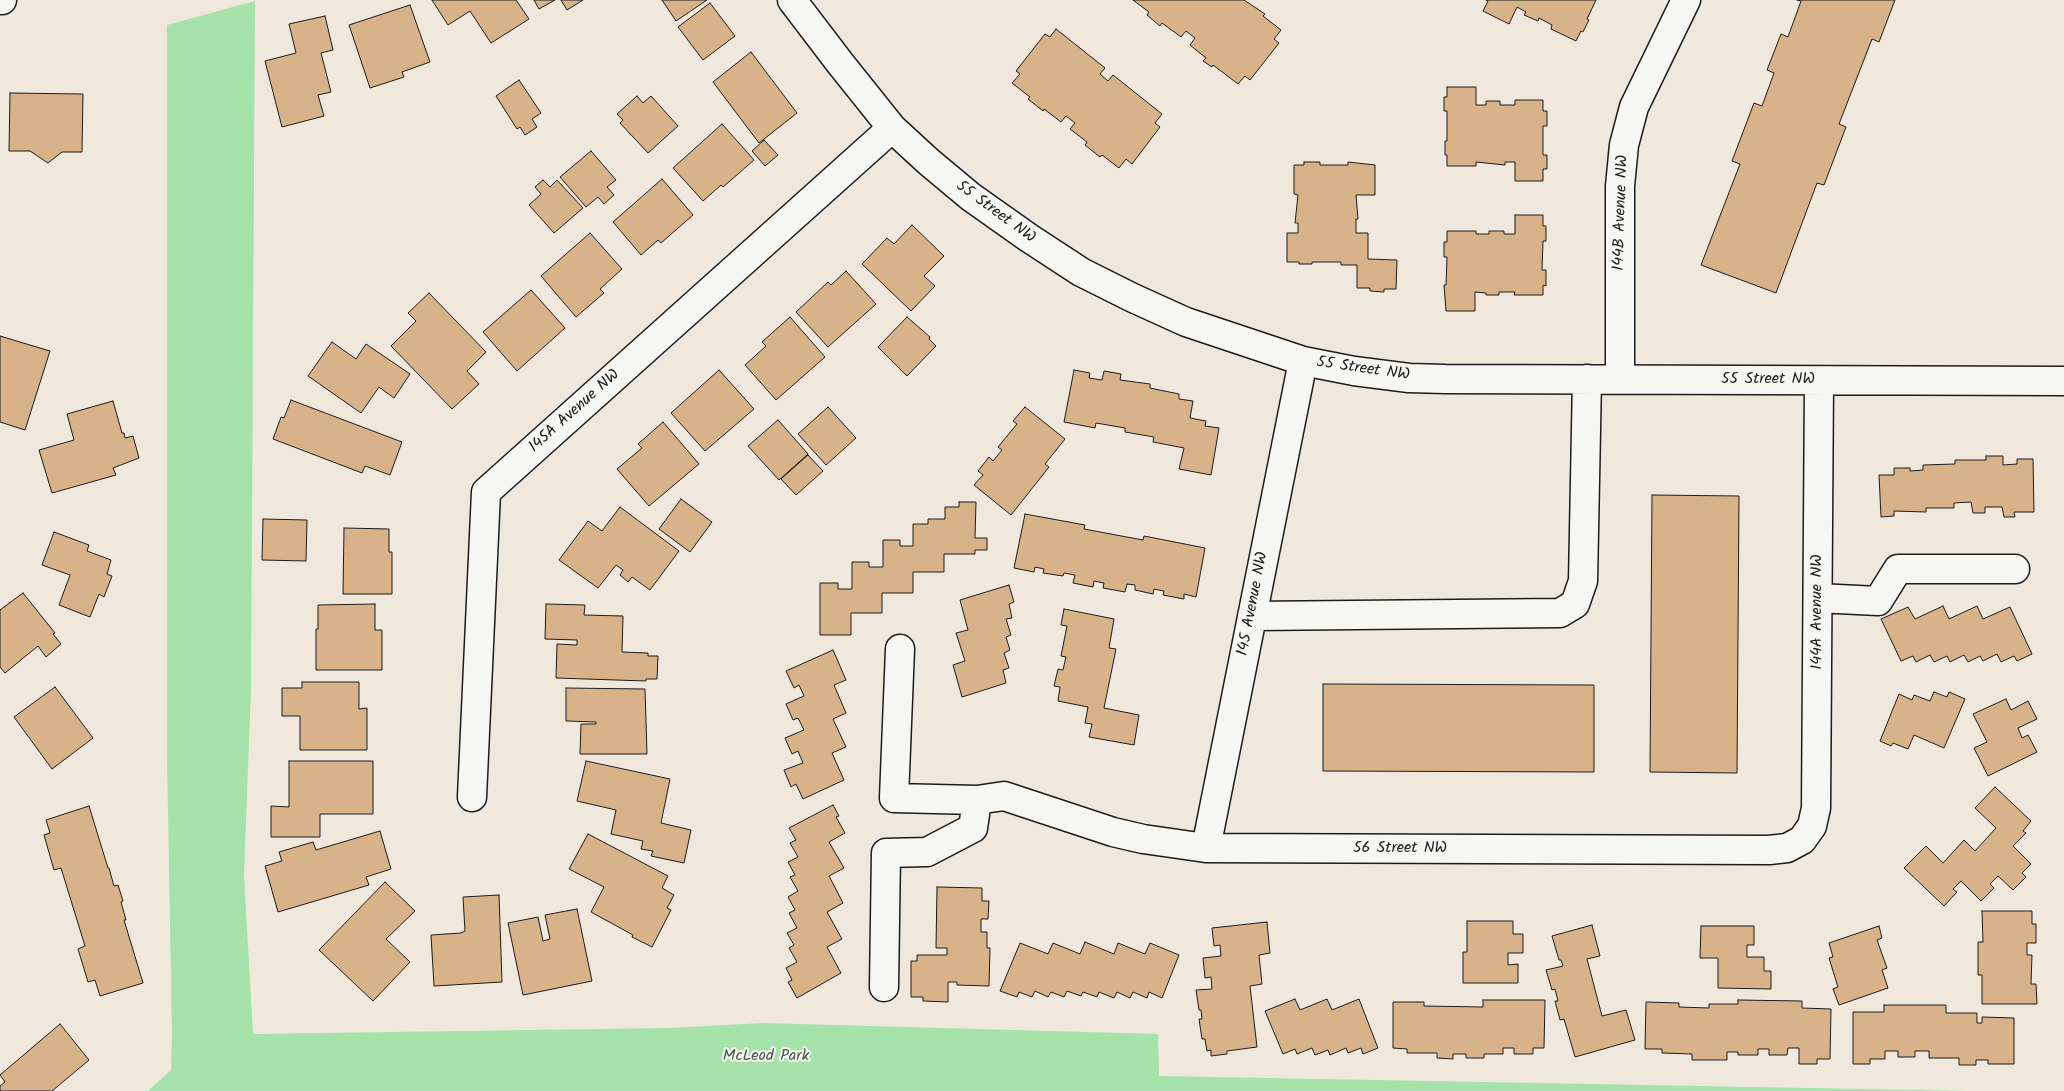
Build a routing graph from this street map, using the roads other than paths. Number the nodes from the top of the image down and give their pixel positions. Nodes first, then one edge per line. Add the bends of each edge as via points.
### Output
1 (792, 0) edge
2 (1686, 0) edge
3 (892, 128) junction
4 (1303, 361) junction
5 (1587, 379) junction
6 (1620, 379) junction
7 (1819, 380) junction
8 (2064, 381) edge
9 (2016, 568) dead end
10 (1818, 598) junction
11 (1252, 616) junction
12 (900, 649) dead end
13 (472, 797) dead end
14 (977, 800) junction
15 (1802, 840) joint
16 (1206, 848) junction
17 (884, 987) dead end

1 - 3 street, 55 Street NW
2 - 6 street, 144B Avenue NW via 1634,107 1624,145 1620,186
3 - 4 street, 55 Street NW via 971,197 1082,272 1186,322
3 - 13 street, 145A Avenue NW via 486,492
4 - 5 street, 55 Street NW via 1409,378
4 - 11 street, 145 Avenue NW
5 - 6 street, 55 Street NW
5 - 11 street via 1583,580 1575,604 1560,613
6 - 7 street, 55 Street NW
7 - 8 street, 55 Street NW
7 - 10 street, 144A Avenue NW
9 - 10 street via 1898,569 1878,601
10 - 15 street, 144A Avenue NW via 1816,808 1812,826
11 - 16 street, 145 Avenue NW
12 - 14 street via 894,798
14 - 16 street, 56 Street NW via 1004,796 1113,832
14 - 17 street via 973,828 927,852 886,853
15 - 16 street, 56 Street NW via 1787,848 1769,850

